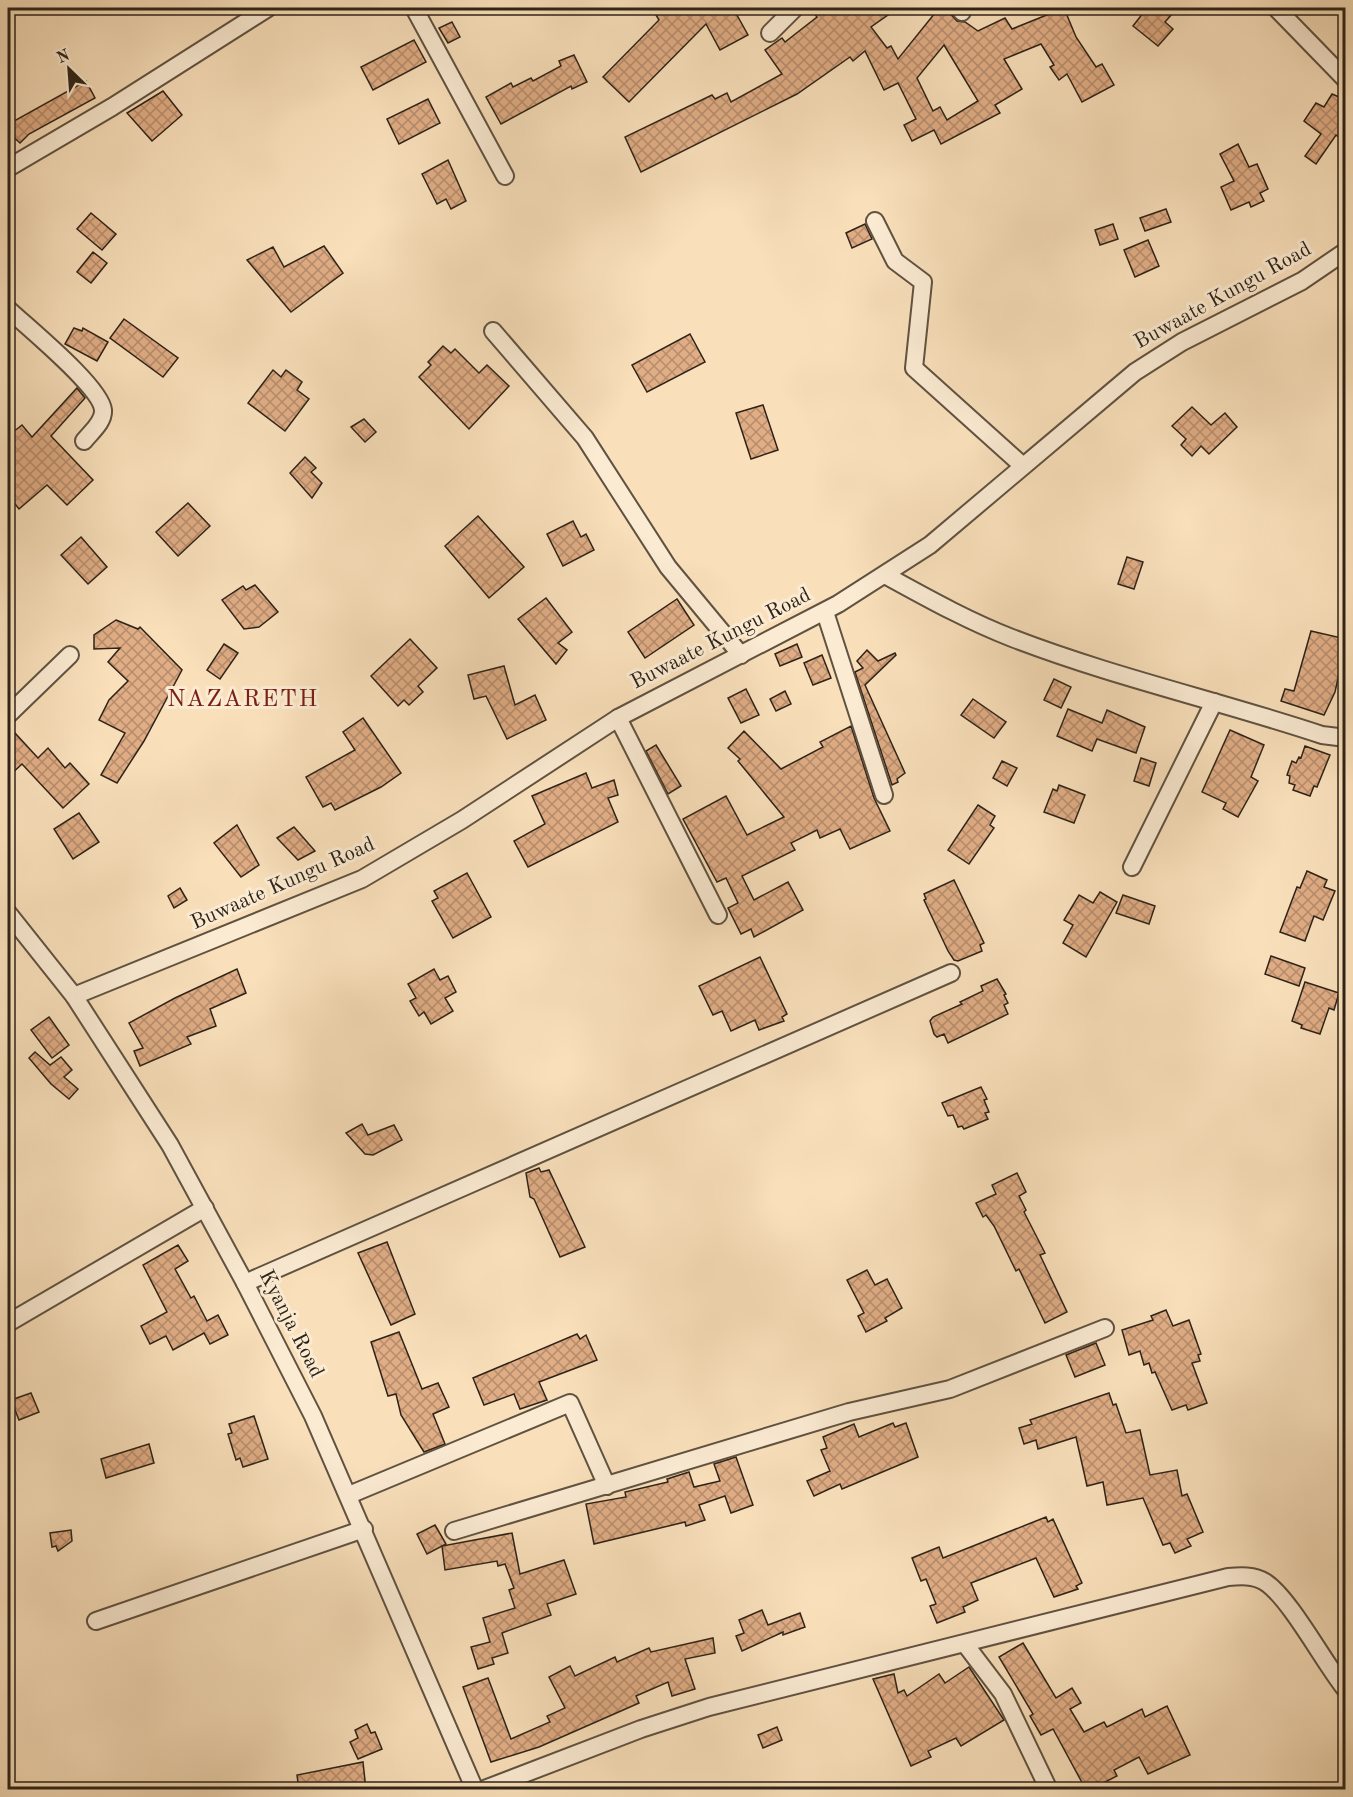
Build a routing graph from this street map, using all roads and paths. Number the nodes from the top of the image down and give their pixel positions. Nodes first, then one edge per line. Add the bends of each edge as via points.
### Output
1 (268, 8) edge
2 (414, 8) edge
3 (795, 8) edge
4 (1276, 8) edge
5 (770, 33) dead end
6 (1346, 80) edge
7 (9, 163) edge
8 (505, 176) dead end
9 (875, 221) dead end
10 (1346, 251) edge
11 (8, 309) edge
12 (493, 331) dead end
13 (84, 441) dead end
14 (1023, 466) junction
15 (885, 575) junction
16 (825, 612) junction
17 (70, 655) dead end
18 (741, 655) junction
19 (1214, 702) junction
20 (8, 715) edge
21 (618, 718) junction
22 (1346, 738) edge
23 (884, 795) dead end
24 (1132, 867) dead end
25 (8, 913) edge
26 (718, 915) dead end
27 (951, 974) dead end
28 (74, 996) junction
29 (205, 1208) junction
30 (245, 1283) junction
31 (8, 1323) edge
32 (1105, 1328) dead end
33 (607, 1486) junction
34 (349, 1496) junction
35 (364, 1529) junction
36 (454, 1531) dead end
37 (96, 1621) dead end
38 (965, 1644) junction
39 (1346, 1690) edge
40 (475, 1790) edge
41 (482, 1790) edge
42 (1049, 1790) edge

1 - 7 street via 112,107
2 - 8 street
3 - 5 street
4 - 6 street
9 - 14 street via 895,261 923,282 914,368
10 - 14 street, Buwaate Kungu Road via 1302,281 1182,342 1135,372
11 - 13 street via 96,392 103,411 101,420
12 - 18 street via 585,438 668,567
14 - 15 street, Buwaate Kungu Road via 930,545
15 - 16 street, Buwaate Kungu Road
15 - 19 street via 1012,638
16 - 18 street, Buwaate Kungu Road
16 - 23 street
17 - 20 street
18 - 21 street, Buwaate Kungu Road
19 - 22 street via 1322,735
19 - 24 street
21 - 26 street
21 - 28 street, Buwaate Kungu Road via 462,820 362,879
25 - 28 street, Kyanja Road
27 - 30 street
28 - 29 street, Kyanja Road via 170,1145
29 - 30 street, Kyanja Road
29 - 31 street
30 - 34 street, Kyanja Road
32 - 33 street via 950,1389 849,1412
33 - 34 street via 570,1402
33 - 36 street
34 - 35 street, Kyanja Road
35 - 37 street
35 - 40 street, Kyanja Road
38 - 39 street via 1228,1577 1252,1577 1283,1599
38 - 41 street via 710,1707 640,1729
38 - 42 street via 1003,1694

